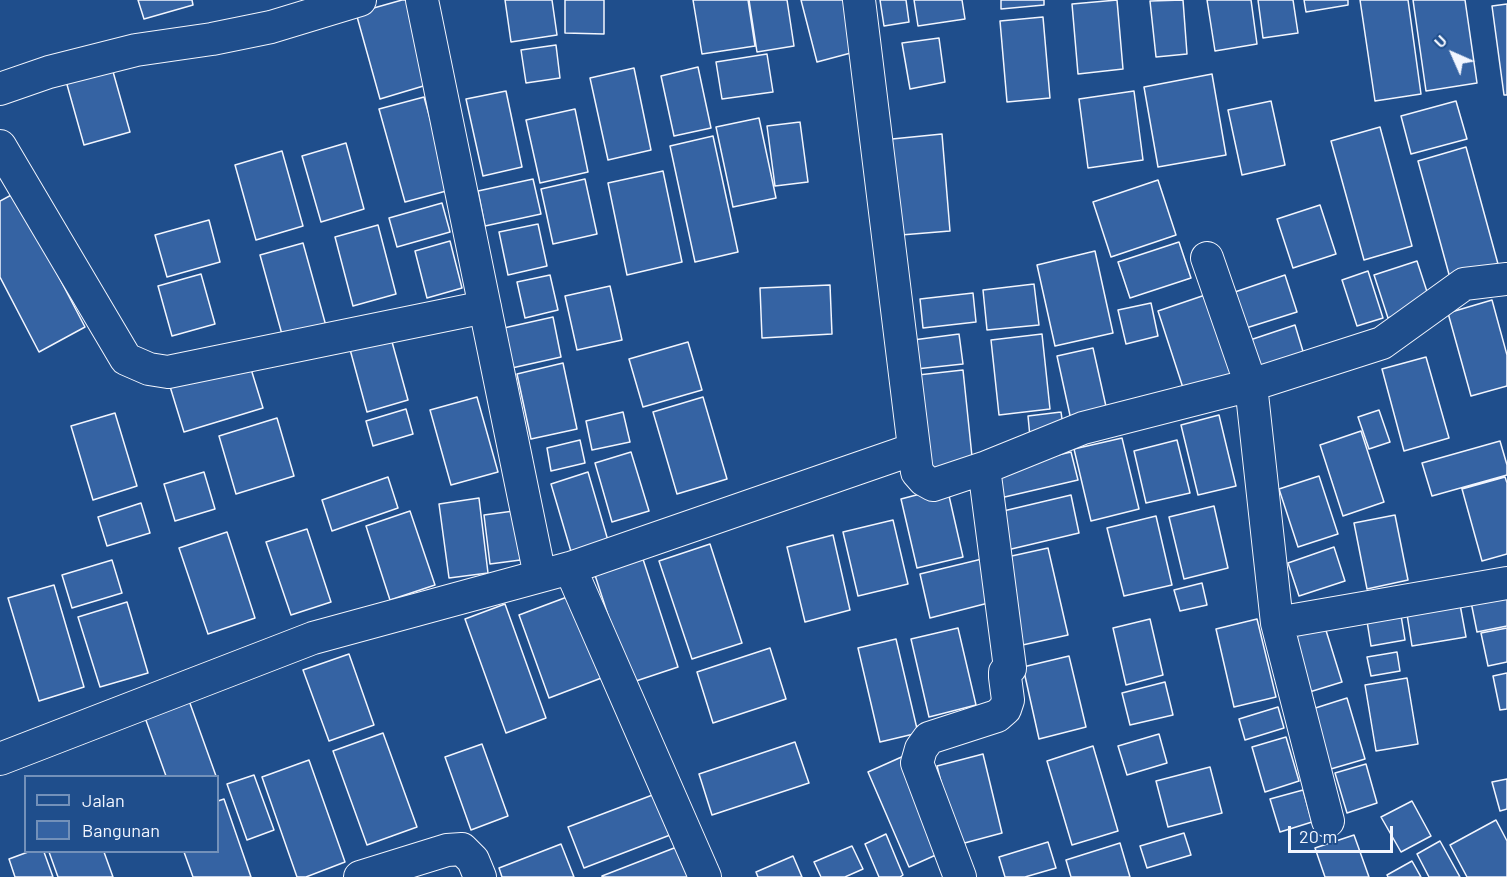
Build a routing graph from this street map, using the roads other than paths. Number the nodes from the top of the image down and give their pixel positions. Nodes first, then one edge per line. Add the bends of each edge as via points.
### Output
1 (360, 0) edge
2 (422, 0) edge
3 (859, 0) edge
4 (0, 89) edge
5 (0, 146) edge
6 (1207, 258) dead end
7 (1507, 279) edge
8 (485, 307) junction
9 (1251, 385) junction
10 (914, 449) junction
11 (984, 468) junction
12 (570, 568) junction
13 (540, 576) junction
14 (1507, 583) edge
15 (1277, 623) junction
16 (0, 759) edge
17 (1328, 822) dead end
18 (360, 877) edge
19 (480, 877) edge
20 (705, 877) edge
21 (960, 877) edge

1 - 4 street via 271,27 136,50
2 - 8 street
3 - 10 street
5 - 8 street via 126,359 149,369 168,372
6 - 9 street
7 - 9 street via 1464,284 1382,343
8 - 13 street
9 - 11 street via 1083,428
9 - 15 street
10 - 11 street via 917,472 933,484
10 - 12 street
11 - 21 street via 1010,668 1005,672 1008,700 997,716 928,738 916,763
12 - 13 street
12 - 20 street
13 - 16 street via 313,638
14 - 15 street
15 - 17 street
18 - 19 street via 447,850 462,849 473,860

